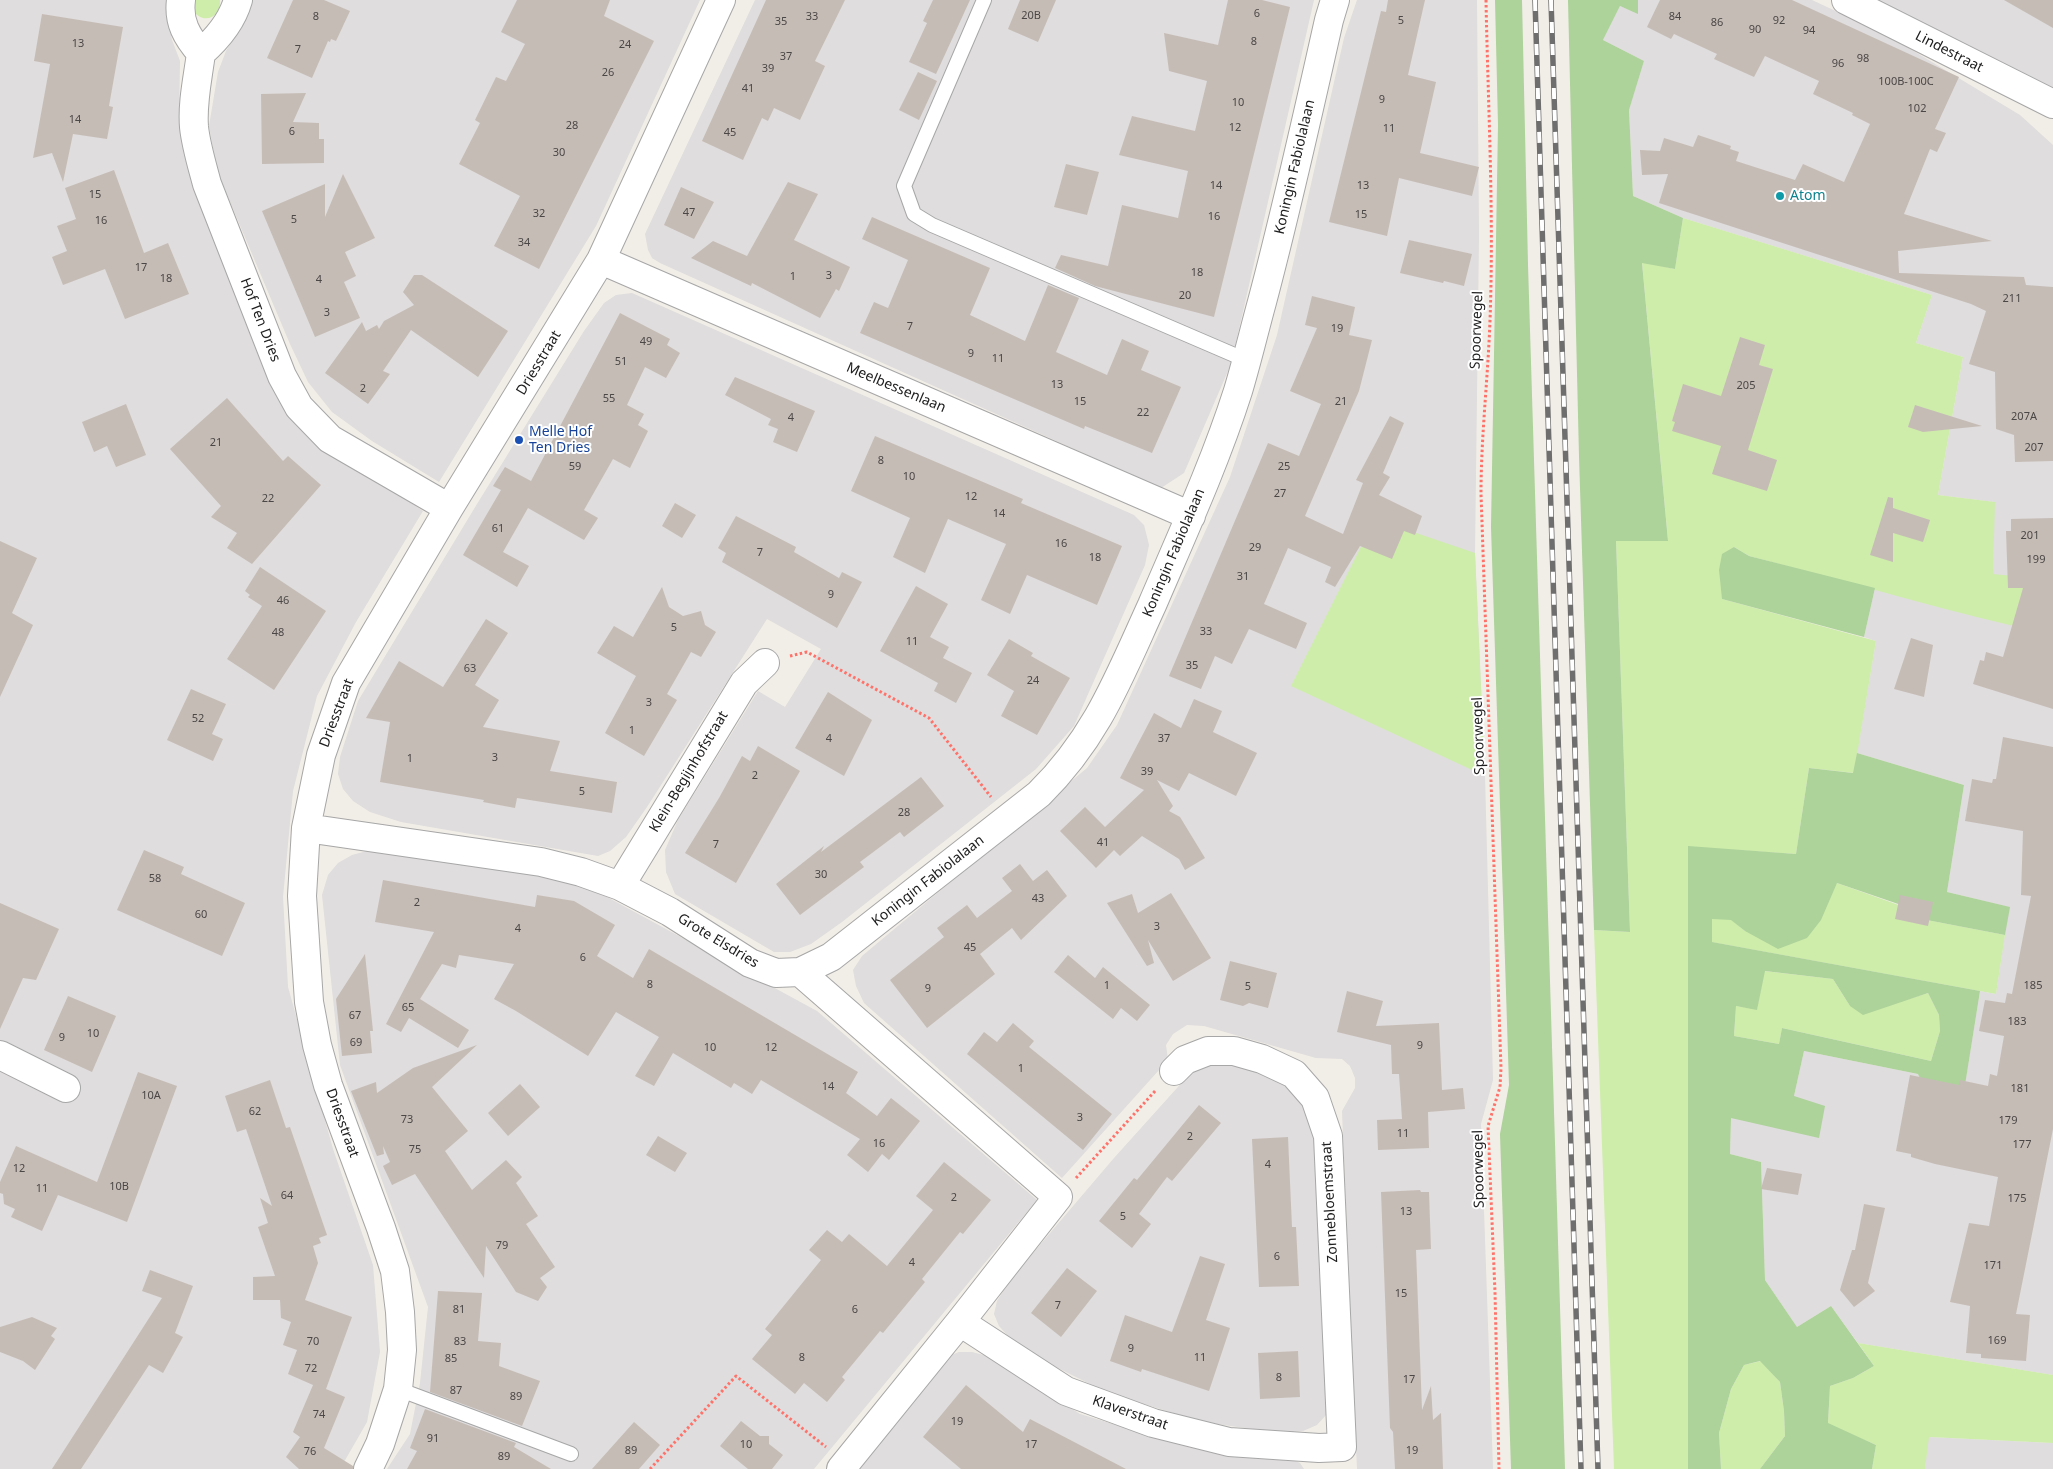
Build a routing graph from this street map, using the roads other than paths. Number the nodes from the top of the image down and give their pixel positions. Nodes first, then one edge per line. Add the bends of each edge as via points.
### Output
1 (181, 0) edge
2 (238, 0) edge
3 (721, 0) edge
4 (984, 0) edge
5 (1335, 0) edge
6 (1846, 0) edge
7 (201, 53) junction
8 (2053, 104) edge
9 (601, 260) junction
10 (1246, 360) junction
11 (449, 508) junction
12 (1191, 516) junction
13 (766, 663) road end
14 (306, 828) junction
15 (620, 886) junction
16 (800, 972) junction
17 (0, 1055) edge
18 (1174, 1071) road end
19 (66, 1088) dead end
20 (960, 1322) junction
21 (398, 1389) junction
22 (1319, 1448) joint
23 (571, 1454) dead end
24 (843, 1466) edge
25 (368, 1469) edge

1 - 7 street via 181,20 187,37
2 - 7 street via 234,14
3 - 9 street, Driesstraat
4 - 10 lane via 904,186 914,214 932,225
5 - 10 street, Koningin Fabiolalaan
6 - 8 street, Lindestraat
7 - 11 street, Hof Ten Dries via 194,104 198,151 207,184 282,376 299,407 330,439
9 - 11 street, Driesstraat
9 - 12 street, Meelbessenlaan
10 - 12 street, Koningin Fabiolalaan via 1238,391
11 - 14 street, Driesstraat via 346,683 321,755
12 - 16 street, Koningin Fabiolalaan via 1113,692 1062,772 1008,819 831,957
13 - 15 street, Klein-Begijnhofstraat via 744,683
14 - 15 street, Grote Elsdries via 541,862
14 - 21 street, Driesstraat via 302,896 309,1002 328,1085 395,1271 402,1350
15 - 16 street, Grote Elsdries via 670,912 750,963 776,973
16 - 20 street via 1058,1197
17 - 19 street
18 - 22 street, Zonnebloemstraat via 1186,1060 1208,1051 1234,1051 1262,1059 1294,1074 1315,1098 1328,1136 1342,1447
20 - 22 street, Klaverstraat via 1066,1391 1153,1423 1230,1442
20 - 24 street
21 - 23 lane
21 - 25 street, Driesstraat

